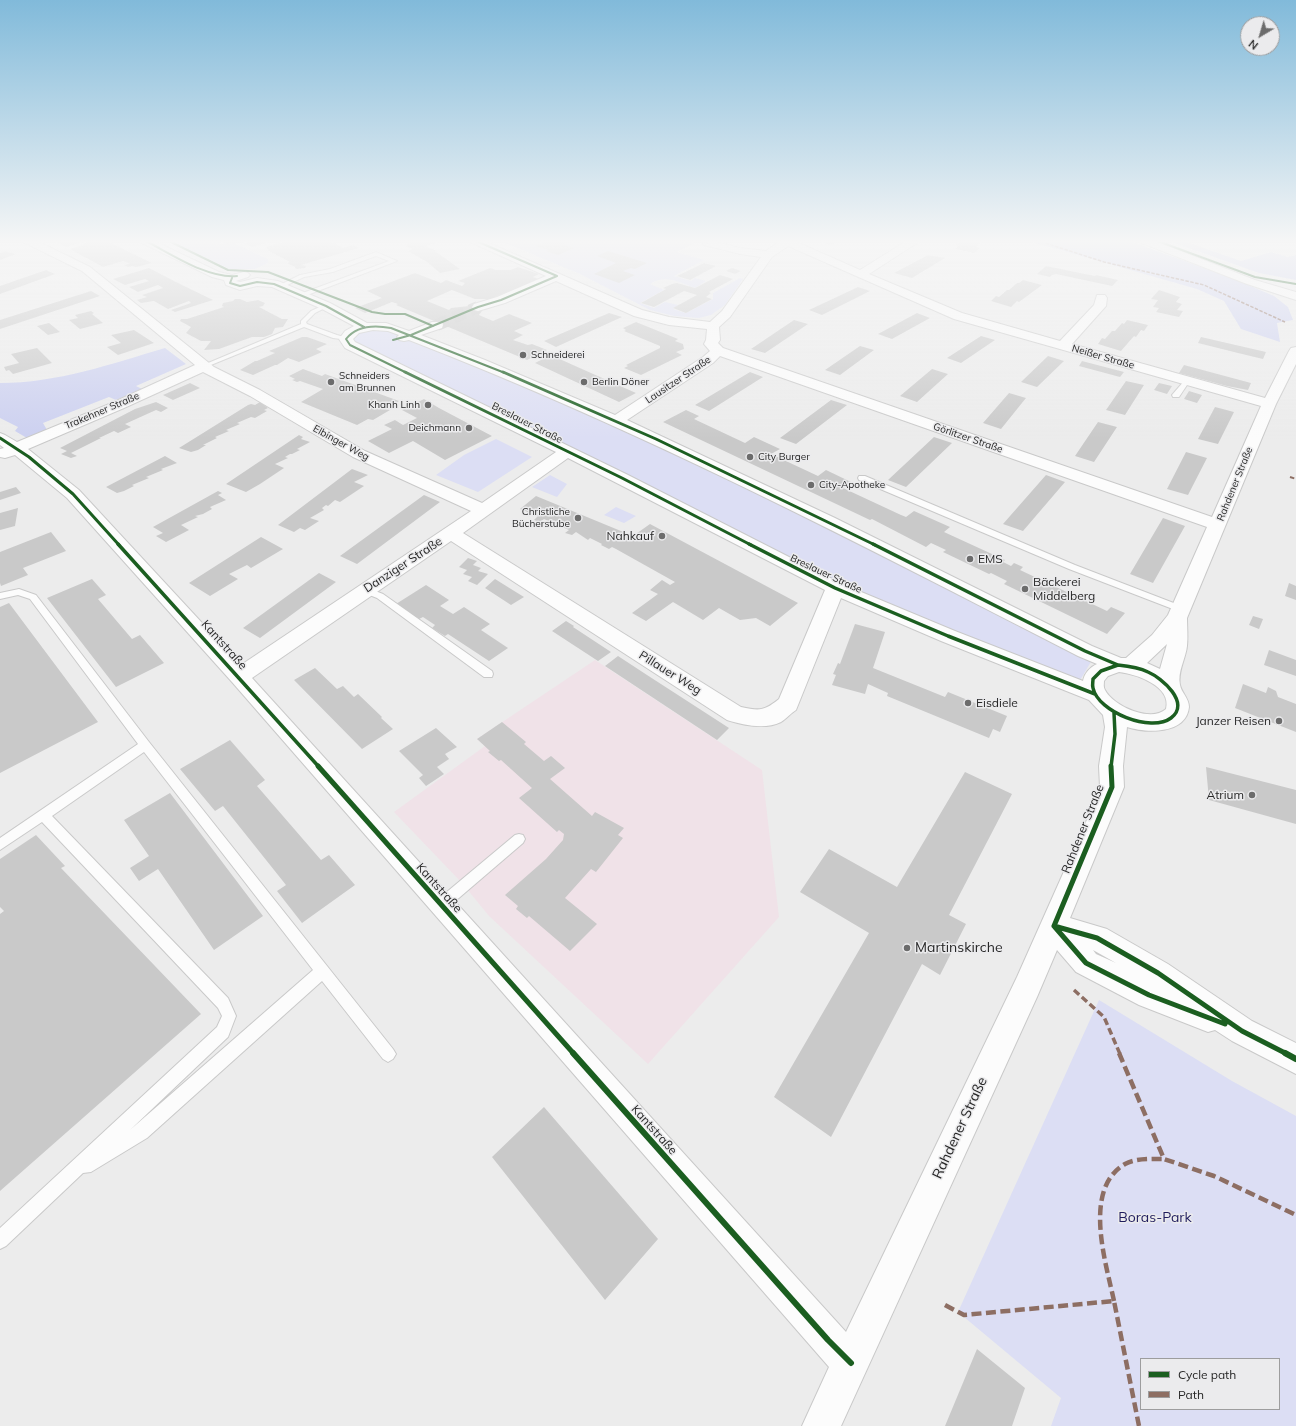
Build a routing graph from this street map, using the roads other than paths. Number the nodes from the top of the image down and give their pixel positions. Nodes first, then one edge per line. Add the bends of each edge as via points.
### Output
1 (132, 307) edge
2 (325, 307) edge
3 (327, 307) edge
4 (624, 307) edge
5 (731, 307) edge
6 (935, 307) edge
7 (1099, 307) edge
8 (304, 325) junction
9 (436, 325) tunnel mouth
10 (713, 326) junction
11 (364, 327) junction
12 (392, 334) junction
13 (411, 335) junction
14 (348, 342) junction
15 (1063, 346) junction
16 (718, 351) junction
17 (1296, 351) edge
18 (204, 366) junction
19 (1187, 381) junction
20 (1176, 395) dead end
21 (1269, 404) junction
22 (617, 420) junction
23 (0, 438) edge
24 (8, 451) edge
25 (566, 452) junction
26 (862, 478) dead end
27 (483, 510) junction
28 (1218, 525) junction
29 (451, 533) junction
30 (835, 588) junction
31 (365, 590) junction
32 (0, 596) edge
33 (1179, 613) junction
34 (1125, 666) junction
35 (488, 674) dead end
36 (239, 677) junction
37 (1169, 685) junction
38 (1095, 694) junction
39 (1114, 712) junction
40 (145, 745) junction
41 (43, 816) junction
42 (519, 839) dead end
43 (0, 845) edge
44 (441, 905) junction
45 (1054, 926) junction
46 (323, 971) junction
47 (388, 1054) dead end
48 (1296, 1059) edge
49 (65, 1179) junction
50 (0, 1240) edge
51 (851, 1363) junction
52 (821, 1426) edge

1 - 18 street, Elbinger Weg
2 - 8 lane via 310,314 303,322
3 - 11 street
4 - 10 street via 669,321
5 - 10 street
6 - 15 street, Neißer Straße via 958,316
7 - 15 street
8 - 14 lane
8 - 18 lane
9 - 13 street
10 - 16 street, Lausitzer Straße via 711,344
11 - 12 street via 379,326
11 - 14 street via 352,332
12 - 13 street
12 - 14 street via 388,344 372,347 364,348
13 - 22 street
14 - 25 street, Breslauer Straße
15 - 19 street, Neißer Straße
16 - 22 street, Lausitzer Straße
16 - 28 street, Görlitzer Straße
17 - 21 street, Rahdener Straße
18 - 24 street, Trakehner Straße
18 - 27 street, Elbinger Weg via 359,454
19 - 20 lane
19 - 21 street, Neißer Straße
21 - 28 street, Rahdener Straße via 1220,515
22 - 34 street via 819,517 1085,651
23 - 24 street, Kantstraße
24 - 36 street, Kantstraße via 73,494
25 - 27 street, Danziger Straße
25 - 30 street, Breslauer Straße via 622,478
26 - 33 lane
27 - 29 street, Danziger Straße
28 - 33 street, Rahdener Straße
29 - 30 street, Pillauer Weg via 735,714 754,718 773,716 788,704
29 - 31 street, Danziger Straße
30 - 38 street, Breslauer Straße
31 - 35 lane via 380,596
31 - 36 street, Danziger Straße
32 - 40 lane via 19,592 33,597
33 - 34 street, Rahdener Straße via 1159,640
33 - 37 street, Rahdener Straße via 1177,646
34 - 37 street via 1151,673
34 - 38 street via 1105,668 1096,674 1092,683
36 - 44 street, Kantstraße
37 - 39 street via 1179,704 1177,713 1170,720 1145,724 1129,720
38 - 39 street via 1102,704
39 - 45 street, Rahdener Straße via 1116,727 1111,766 1112,787
40 - 41 lane
40 - 46 lane
41 - 43 lane
41 - 49 lane via 223,1003 229,1016 222,1032
42 - 44 lane
44 - 51 street, Kantstraße
45 - 48 street via 1086,963 1149,995 1242,1031
45 - 51 street, Rahdener Straße
46 - 47 lane
46 - 49 lane via 141,1132
49 - 50 lane
51 - 52 street, Rahdener Straße

